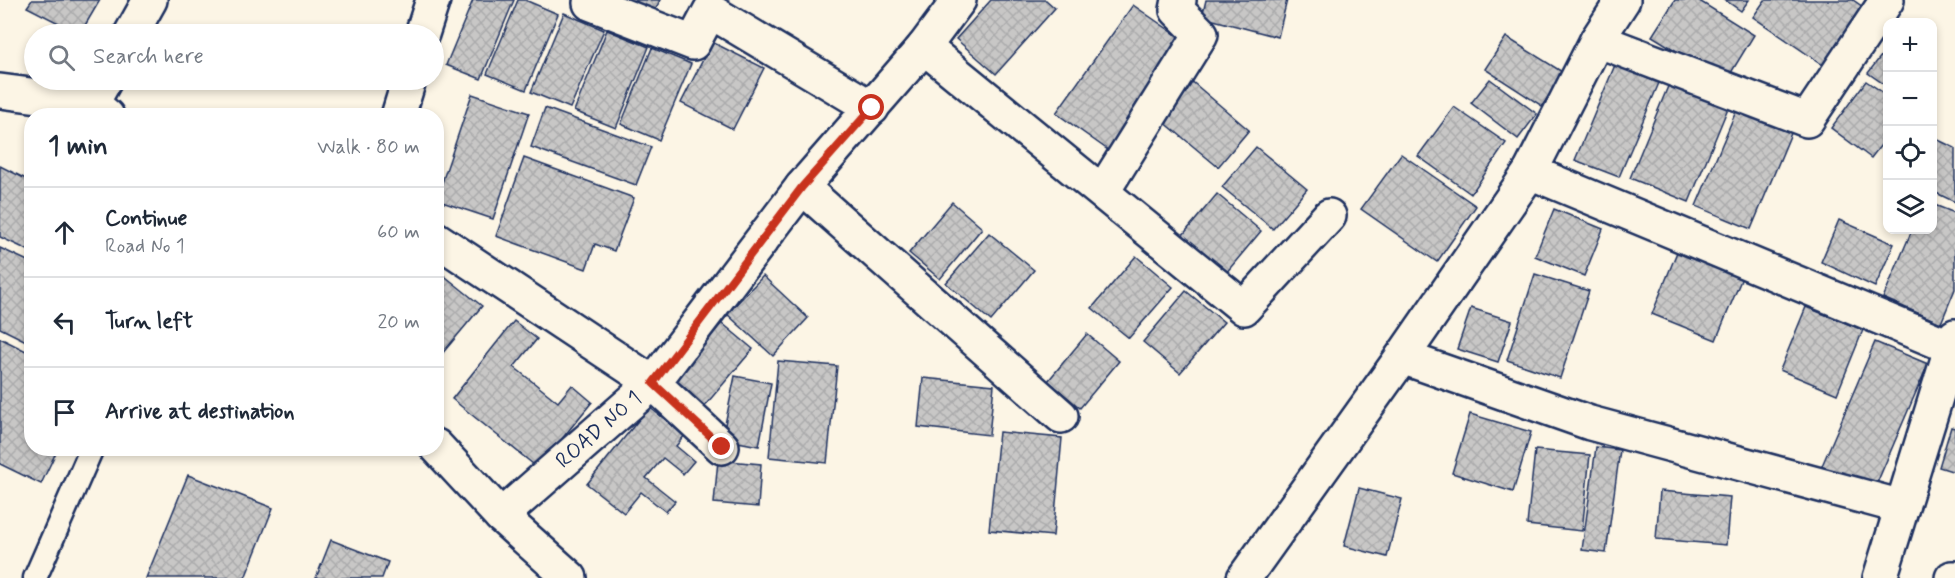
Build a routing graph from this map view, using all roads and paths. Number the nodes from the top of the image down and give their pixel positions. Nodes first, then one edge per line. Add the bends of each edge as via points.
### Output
1 (150, 0) edge
2 (433, 0) edge
3 (591, 0) edge
4 (959, 0) edge
5 (1179, 0) edge
6 (1623, 0) edge
7 (1887, 0) edge
8 (137, 24) edge
9 (425, 24) edge
10 (1597, 40) junction
11 (924, 46) junction
12 (406, 90) edge
13 (0, 92) edge
14 (101, 99) edge
15 (400, 108) edge
16 (872, 108) junction
17 (1530, 171) junction
18 (802, 187) junction
19 (1103, 191) junction
20 (1329, 216) dead end
21 (444, 244) edge
22 (1953, 342) edge
23 (1402, 357) junction
24 (653, 383) junction
25 (1061, 416) dead end
26 (722, 447) dead end
27 (444, 455) edge
28 (88, 456) edge
29 (1902, 507) junction
30 (501, 516) junction
31 (35, 578) edge
32 (570, 578) edge
33 (1244, 578) edge
34 (1880, 578) edge

1 - 8 street
2 - 9 street
3 - 16 street via 590,3 693,43 710,11
4 - 11 street, ROAD NO 1
5 - 19 street via 1177,10 1201,34
6 - 10 street
7 - 10 street via 1807,120
10 - 17 street
11 - 16 street, ROAD NO 1
11 - 19 street
12 - 15 street
13 - 14 street
16 - 18 street, ROAD NO 1
17 - 22 street
17 - 23 street
18 - 24 street, ROAD NO 1
18 - 25 street
19 - 20 street via 1244,308
21 - 24 street
22 - 29 street
23 - 29 street via 1590,423
23 - 33 street
24 - 26 street
24 - 30 street, ROAD NO 1
27 - 30 street
28 - 31 lane
29 - 34 street
30 - 32 street

